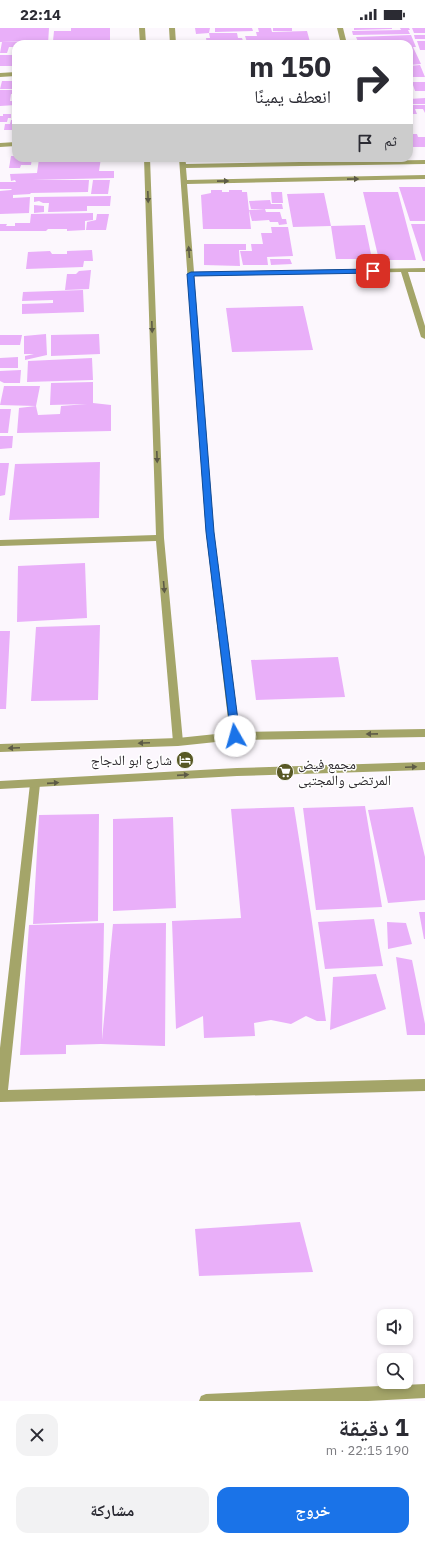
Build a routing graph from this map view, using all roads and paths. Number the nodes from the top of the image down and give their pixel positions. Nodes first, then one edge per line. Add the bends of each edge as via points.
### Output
1 (142, 28) edge
2 (172, 28) edge
3 (340, 28) edge
4 (143, 40) edge
5 (174, 40) edge
6 (343, 40) edge
7 (0, 74) edge
8 (12, 74) edge
9 (0, 144) edge
10 (12, 144) edge
11 (413, 161) edge
12 (147, 162) edge
13 (182, 162) edge
14 (425, 162) edge
15 (425, 177) edge
16 (184, 182) junction
17 (425, 270) edge
18 (404, 271) junction
19 (191, 274) junction
20 (425, 337) edge
21 (160, 538) junction
22 (0, 543) edge
23 (425, 733) edge
24 (235, 736) junction
25 (178, 742) junction
26 (0, 748) edge
27 (425, 766) edge
28 (35, 784) junction
29 (0, 785) edge
30 (425, 1085) edge
31 (0, 1096) edge
32 (425, 1391) edge
33 (256, 1400) edge
34 (206, 1401) edge

1 - 4 street
2 - 5 street
3 - 6 street
7 - 8 street
9 - 10 street
11 - 14 street
12 -> 21 street
13 - 16 street
16 -> 15 street
19 -> 16 street
17 - 18 street
18 - 19 street
18 - 20 street
19 - 24 street via 210,532
21 - 22 street
21 -> 25 street
23 -> 24 street
24 - 25 street
25 -> 26 street
28 -> 27 street via 237,772
28 - 29 street
28 - 31 street
30 - 31 street
32 - 33 street
33 - 34 street

